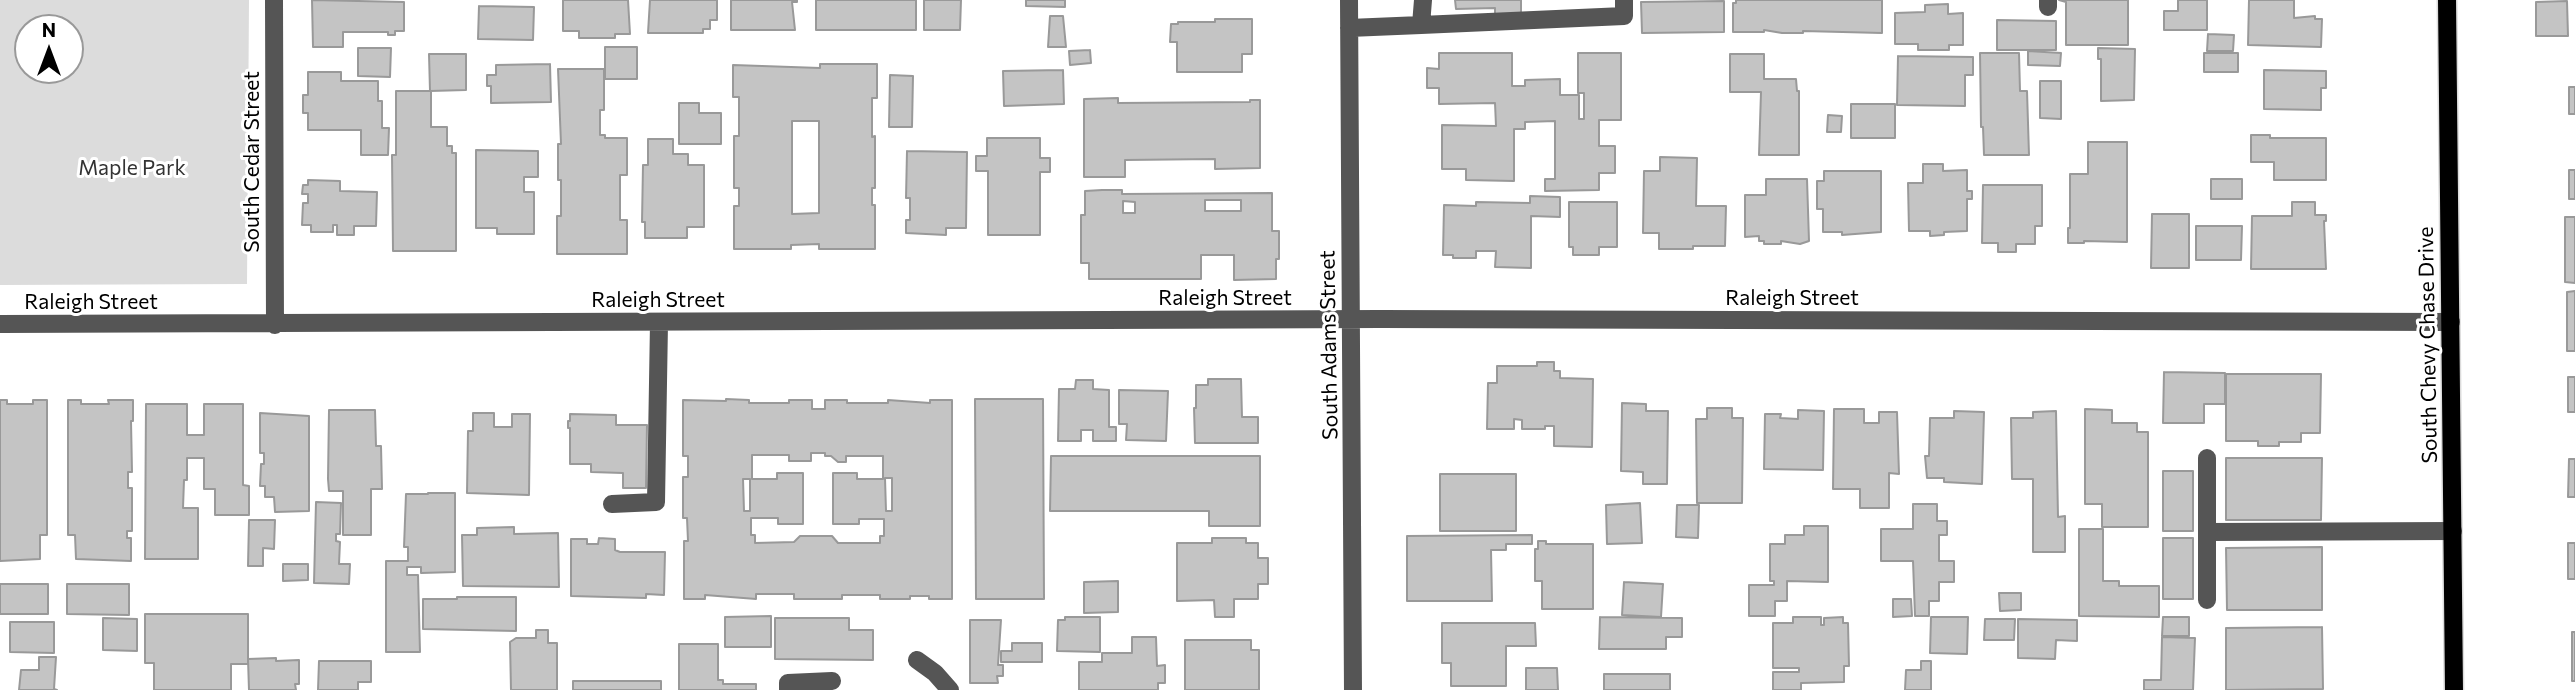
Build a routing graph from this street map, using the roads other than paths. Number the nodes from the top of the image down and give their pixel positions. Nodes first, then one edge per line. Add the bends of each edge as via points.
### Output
1 (274, 0) edge
2 (1349, 0) edge
3 (1423, 0) edge
4 (1624, 0) edge
5 (2447, 0) edge
6 (1421, 25) junction
7 (1349, 28) junction
8 (1352, 320) junction
9 (2451, 322) junction
10 (659, 323) junction
11 (0, 324) edge
12 (275, 325) junction
13 (2207, 457) dead end
14 (612, 504) dead end
15 (2453, 531) junction
16 (2207, 532) junction
17 (2207, 600) dead end
18 (917, 660) dead end
19 (832, 681) dead end
20 (788, 690) edge
21 (950, 690) edge
22 (1353, 690) edge
23 (2454, 690) edge

1 - 12 street, South Cedar Street
2 - 7 street, South Adams Street
3 - 6 street
4 - 6 street via 1624,16
5 - 9 main road, South Chevy Chase Drive
6 - 7 street
7 - 8 street, South Adams Street
8 - 9 street, Raleigh Street
8 - 10 street, Raleigh Street
8 - 22 street, South Adams Street
9 - 15 main road, South Chevy Chase Drive
10 - 12 street, Raleigh Street
10 - 14 street via 656,502
11 - 12 street, Raleigh Street
13 - 16 street
15 - 16 street
15 - 23 main road, South Chevy Chase Drive
16 - 17 street
18 - 21 street
19 - 20 street via 788,683

